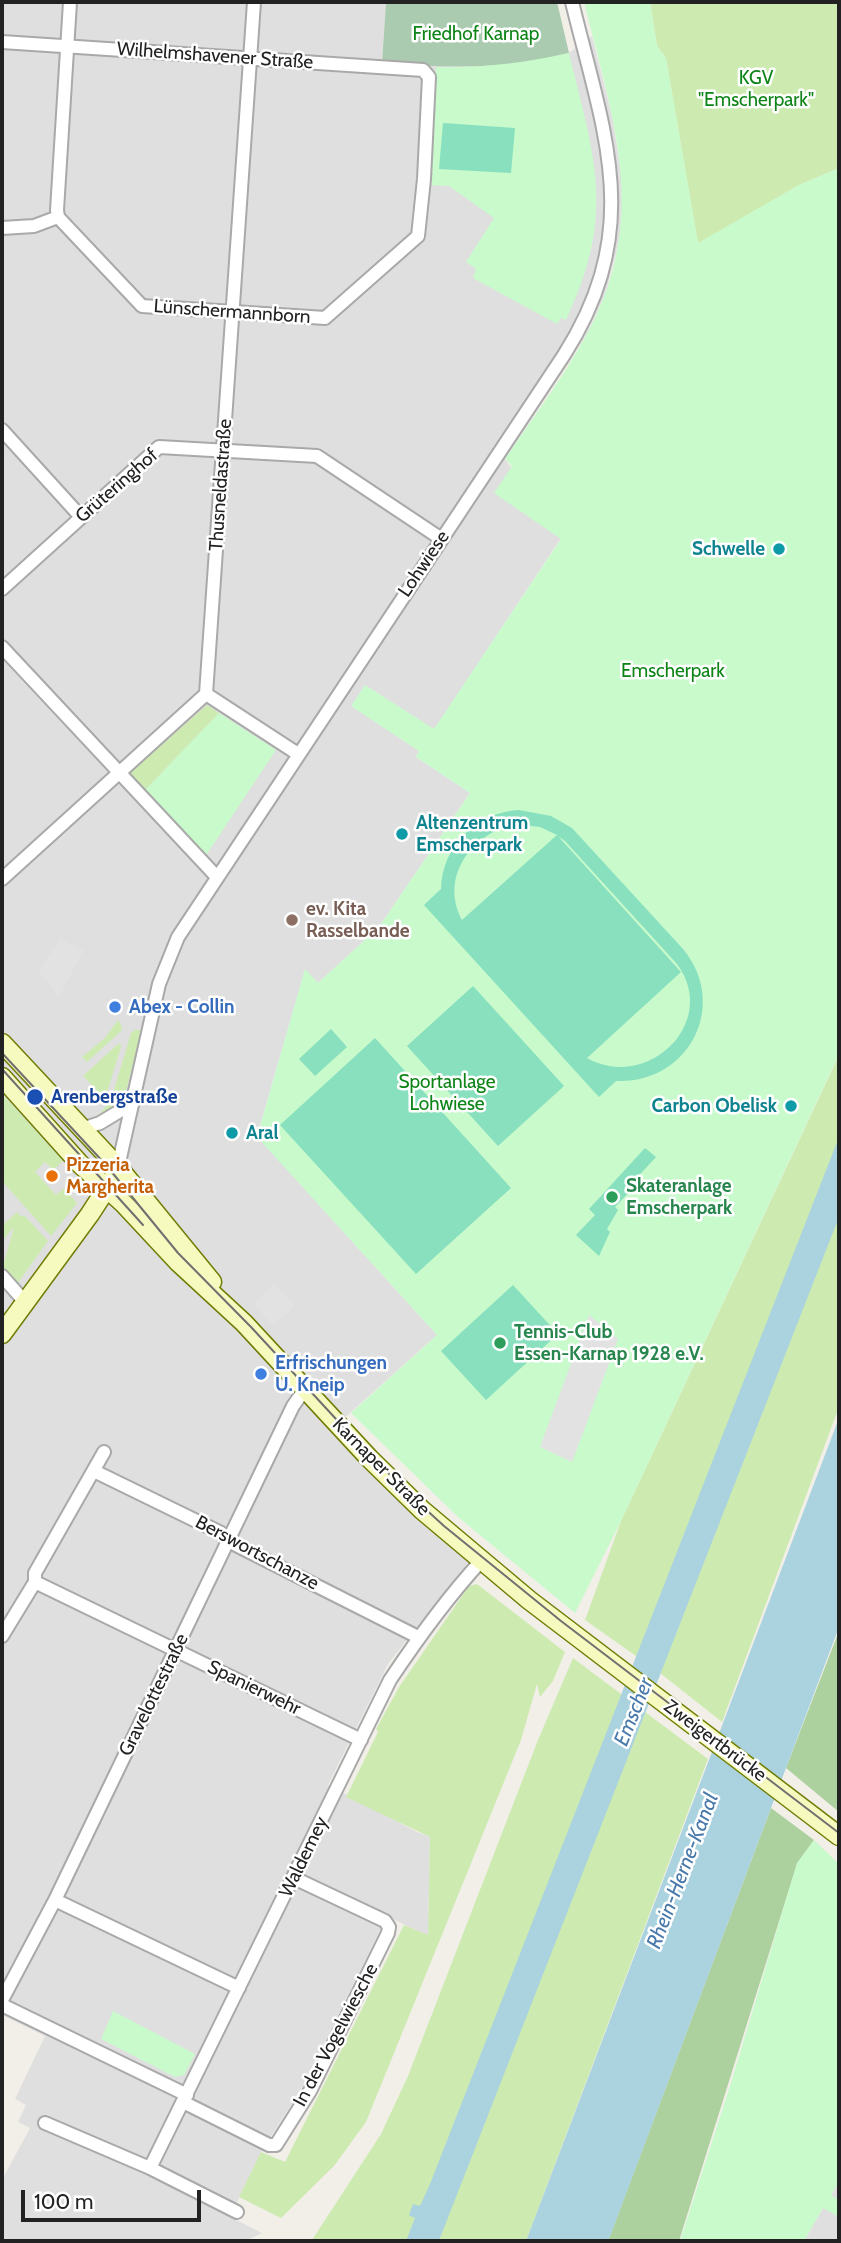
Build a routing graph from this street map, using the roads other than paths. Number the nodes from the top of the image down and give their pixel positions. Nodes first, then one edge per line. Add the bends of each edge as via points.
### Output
1 (70, 2) edge
2 (254, 2) edge
3 (572, 2) edge
4 (2, 42) edge
5 (67, 46) junction
6 (250, 59) junction
7 (427, 72) joint
8 (58, 217) junction
9 (2, 228) edge
10 (233, 313) junction
11 (2, 430) edge
12 (223, 450) junction
13 (81, 517) junction
14 (440, 538) junction
15 (2, 589) edge
16 (2, 647) edge
17 (206, 694) junction
18 (298, 754) junction
19 (118, 774) junction
20 (216, 876) junction
21 (2, 879) edge
22 (2, 1043) edge
23 (3, 1080) edge
24 (133, 1102) junction
25 (82, 1129) junction
26 (118, 1167) junction
27 (107, 1190) junction
28 (2, 1276) edge
29 (25, 1302) junction
30 (244, 1324) junction
31 (2, 1334) edge
32 (305, 1389) junction
33 (104, 1452) dead end
34 (94, 1471) junction
35 (229, 1539) junction
36 (481, 1561) junction
37 (35, 1582) junction
38 (529, 1600) joint
39 (2, 1636) edge
40 (418, 1637) junction
41 (175, 1650) junction
42 (360, 1741) junction
43 (839, 1836) edge
44 (294, 1878) junction
45 (55, 1900) junction
46 (239, 1988) junction
47 (2, 2003) edge
48 (185, 2099) junction
49 (45, 2123) dead end
50 (150, 2168) junction
51 (237, 2212) dead end

1 - 5 street
2 - 6 street, Thusneldastraße
3 - 14 street, Lohwiese via 611,173 607,256 576,335
4 - 5 street, Wilhelmshavener Straße
5 - 6 street, Wilhelmshavener Straße
5 - 8 street
6 - 7 street, Wilhelmshavener Straße
6 - 10 street, Thusneldastraße
7 - 10 street, Lünschermannborn via 424,179 419,229 413,242 325,318
8 - 9 street via 34,226
8 - 10 street, Lünschermannborn via 142,306
10 - 12 street, Thusneldastraße
11 - 13 street
12 - 13 street, Grüteringhof via 159,447
12 - 14 street, Grüteringhof via 317,456
12 - 17 street, Thusneldastraße
13 - 15 street, Grüteringhof
14 - 18 street, Lohwiese
16 - 19 street
17 - 18 street
17 - 19 street
18 - 20 street, Lohwiese
19 - 20 street
19 - 21 street
20 - 24 street, Lohwiese via 165,966
22 - 25 main road, Karnaper Straße
23 - 27 main road, Karnaper Straße
24 - 25 street
24 - 26 street, Lohwiese
25 - 26 main road, Karnaper Straße
26 - 27 main road
26 - 30 main road, Karnaper Straße
27 - 29 main road
27 - 30 main road, Karnaper Straße
28 - 29 street
29 - 31 main road
30 - 32 main road, Karnaper Straße
32 - 35 street, Gravelottestraße
32 - 36 main road, Karnaper Straße via 422,1510
33 - 34 street
34 - 35 street, Berswortschanze
34 - 37 street
35 - 40 street, Berswortschanze
35 - 41 street, Gravelottestraße
36 - 38 main road, Karnaper Straße
36 - 40 street, Waldemey
37 - 39 street
37 - 41 street, Spanierwehr
38 - 43 main road, Zweigertbrücke
40 - 42 street, Waldemey via 390,1679
41 - 42 street, Spanierwehr
41 - 45 street, Gravelottestraße
42 - 44 street, Waldemey
44 - 46 street, Waldemey
44 - 48 street, In der Vogelwiesche via 385,1921 389,1927 382,1946 310,2091 276,2145
45 - 46 street
45 - 47 street, Gravelottestraße
46 - 48 street, Waldemey
47 - 48 street
48 - 50 street, Waldemey
49 - 50 street
50 - 51 street

